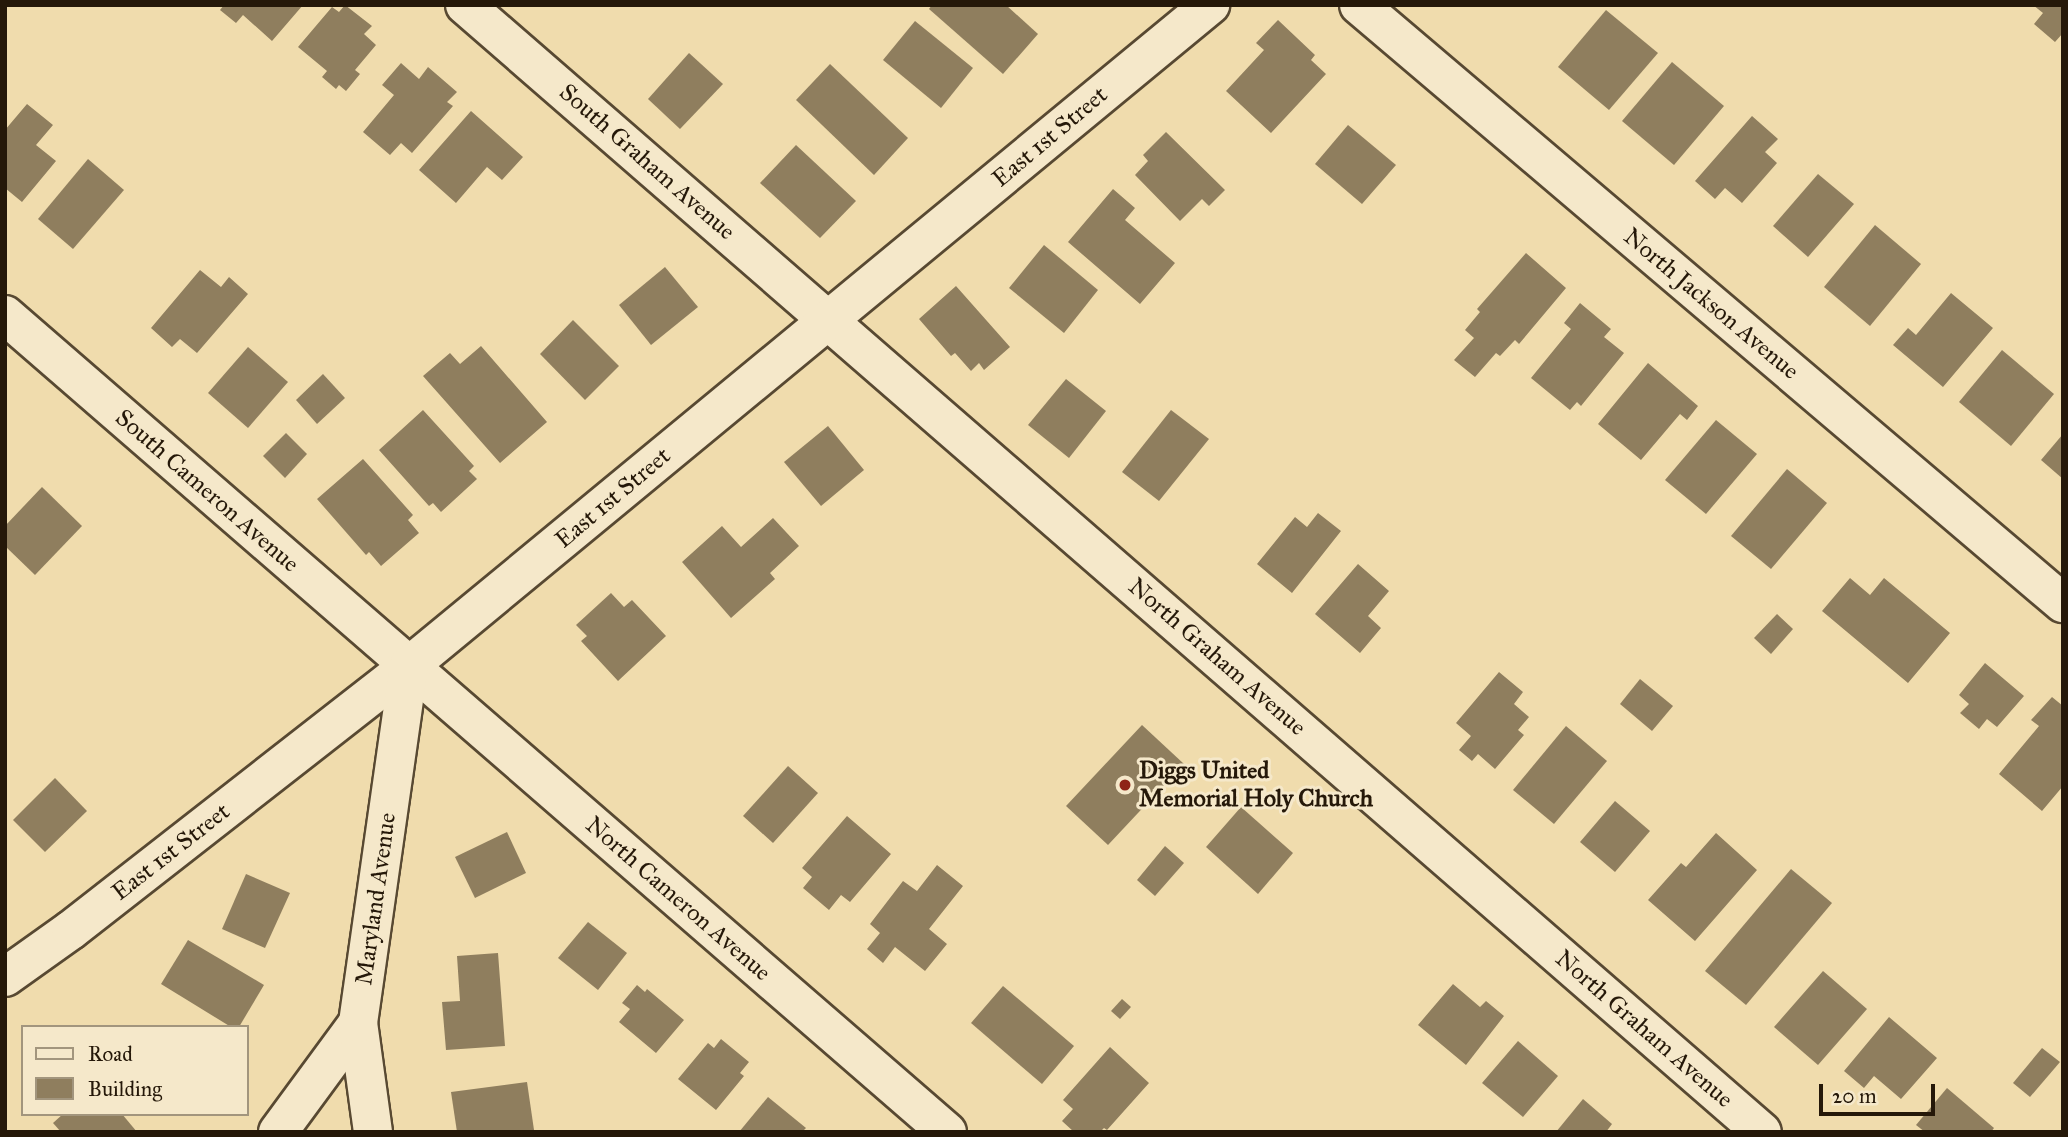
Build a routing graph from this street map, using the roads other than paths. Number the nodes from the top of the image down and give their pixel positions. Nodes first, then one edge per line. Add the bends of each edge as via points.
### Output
1 (465, 5) edge
2 (1210, 5) edge
3 (1359, 5) edge
4 (5, 315) edge
5 (829, 319) junction
6 (2063, 603) edge
7 (409, 666) junction
8 (5, 977) edge
9 (358, 1023) junction
10 (278, 1132) edge
11 (373, 1132) edge
12 (947, 1132) edge
13 (1762, 1132) edge

1 - 5 street, South Graham Avenue
2 - 5 street, East 1st Street
3 - 6 street, North Jackson Avenue
4 - 7 street, South Cameron Avenue
5 - 7 street, East 1st Street
5 - 13 street, North Graham Avenue
7 - 8 street, East 1st Street
7 - 9 street, Maryland Avenue
7 - 12 street, North Cameron Avenue
9 - 10 street
9 - 11 street, Maryland Avenue

